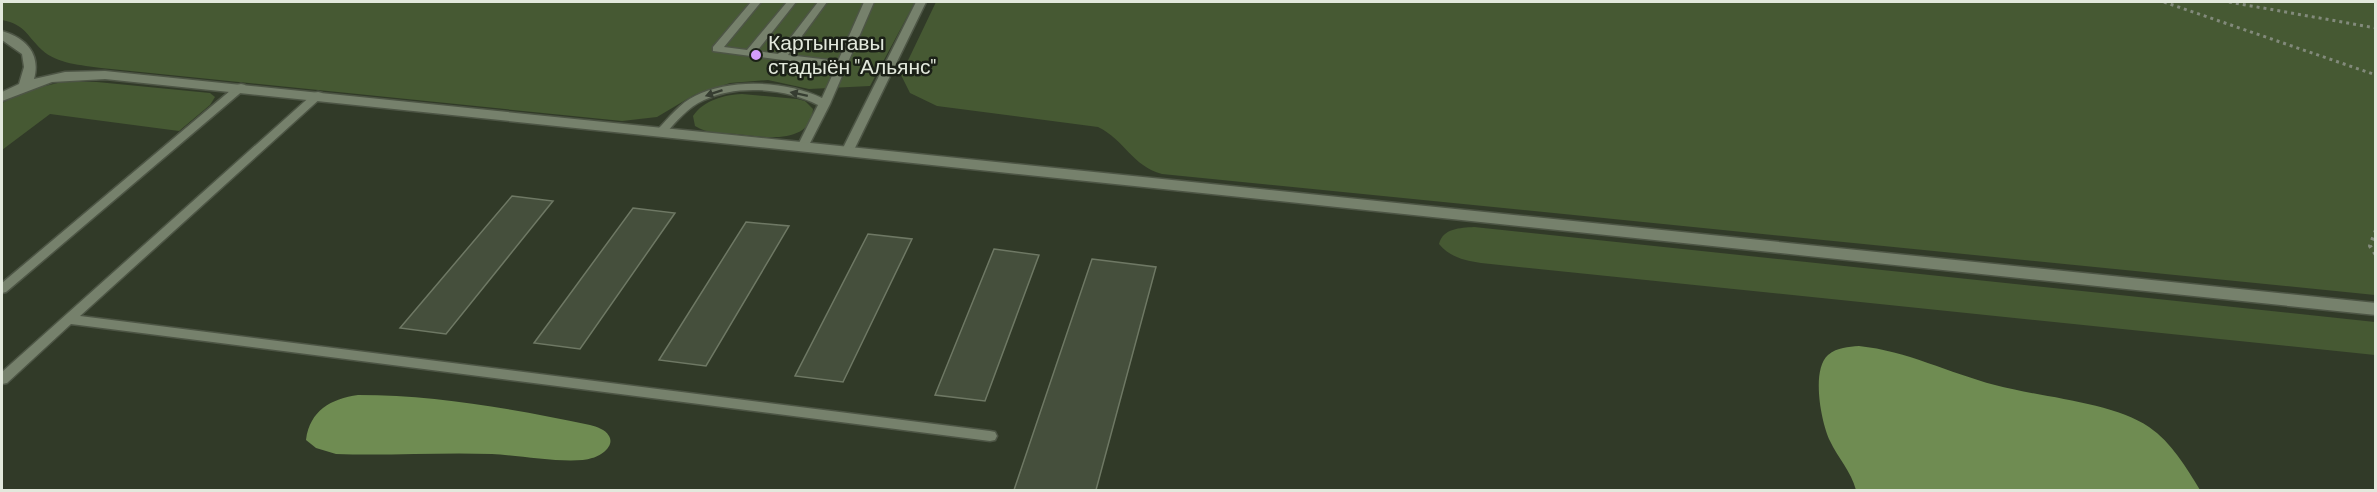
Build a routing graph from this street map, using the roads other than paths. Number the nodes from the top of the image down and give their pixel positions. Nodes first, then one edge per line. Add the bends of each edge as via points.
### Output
1 (756, 2) edge
2 (792, 2) edge
3 (823, 2) edge
4 (869, 2) edge
5 (921, 2) edge
6 (2, 35) edge
7 (750, 54) junction
8 (780, 58) junction
9 (842, 65) junction
10 (25, 86) junction
11 (241, 87) junction
12 (318, 95) junction
13 (2, 97) edge
14 (825, 104) junction
15 (661, 132) junction
16 (803, 147) junction
17 (847, 152) junction
18 (2, 289) edge
19 (2376, 309) edge
20 (67, 320) junction
21 (2, 379) edge
22 (990, 436) dead end

1 - 7 lane via 717,49
2 - 7 lane
3 - 8 lane
4 - 9 lane
5 - 17 lane
6 - 10 street via 28,51 32,60
7 - 8 lane
8 - 9 lane
9 - 14 lane
10 - 11 street via 54,77 88,74
10 - 13 street
11 - 12 street
11 - 18 lane
12 - 15 street
12 - 20 lane
14 -> 15 lane via 788,92 726,89 699,98
14 - 16 lane
15 - 16 street
16 - 17 street
17 - 19 street
20 - 21 lane
20 - 22 lane

